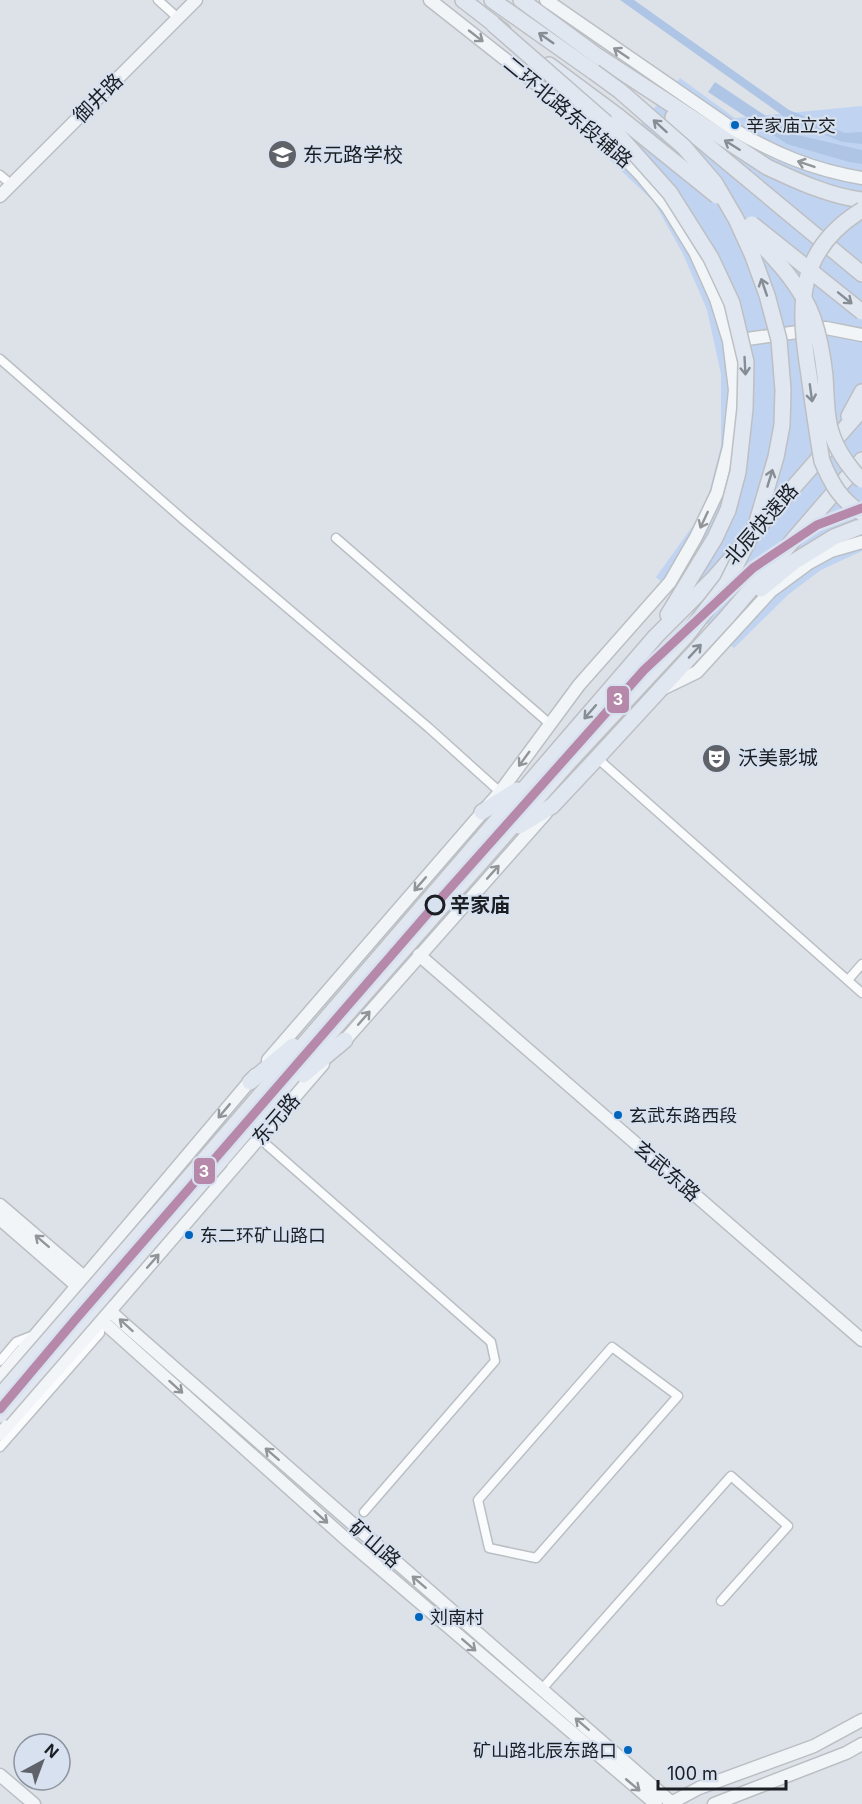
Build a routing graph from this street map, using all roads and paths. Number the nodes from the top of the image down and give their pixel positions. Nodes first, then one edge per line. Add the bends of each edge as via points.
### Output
1 (158, 0) edge
2 (196, 0) edge
3 (430, 0) edge
4 (463, 0) edge
5 (492, 0) edge
6 (521, 0) edge
7 (546, 0) edge
8 (178, 18) junction
9 (493, 24) junction
10 (596, 55) junction
11 (0, 175) edge
12 (862, 178) edge
13 (11, 184) junction
14 (717, 195) junction
15 (0, 196) edge
16 (862, 200) edge
17 (862, 210) edge
18 (862, 274) edge
19 (862, 312) edge
20 (862, 335) edge
21 (729, 341) junction
22 (0, 359) edge
23 (862, 392) edge
24 (862, 409) edge
25 (837, 437) junction
26 (861, 460) edge
27 (862, 480) edge
28 (862, 513) edge
29 (862, 525) edge
30 (336, 538) dead end
31 (862, 542) edge
32 (726, 618) junction
33 (656, 636) junction
34 (658, 692) junction
35 (550, 724) junction
36 (597, 758) junction
37 (530, 782) junction
38 (500, 792) junction
39 (552, 806) junction
40 (482, 812) junction
41 (503, 836) junction
42 (419, 955) junction
43 (862, 964) edge
44 (848, 980) junction
45 (862, 993) edge
46 (326, 1019) junction
47 (345, 1040) junction
48 (250, 1082) junction
49 (269, 1103) junction
50 (259, 1138) junction
51 (216, 1155) junction
52 (0, 1205) edge
53 (0, 1219) edge
54 (81, 1281) junction
55 (110, 1311) junction
56 (101, 1320) junction
57 (37, 1333) junction
58 (862, 1340) edge
59 (612, 1347) joint
60 (0, 1361) edge
61 (0, 1377) edge
62 (0, 1396) edge
63 (0, 1415) edge
64 (0, 1434) edge
65 (0, 1447) edge
66 (364, 1512) dead end
67 (721, 1601) dead end
68 (542, 1689) junction
69 (862, 1720) edge
70 (862, 1744) edge
71 (0, 1775) edge
72 (671, 1803) edge
73 (34, 1804) edge
74 (656, 1804) edge
75 (714, 1804) edge

1 - 8 street
2 - 8 main road, 御井路
3 -> 21 main road, 二环北路东段辅路 via 605,138 640,174 668,208 695,252
4 - 9 highway
41 -> 5 highway, bridge via 686,636 727,583 756,525 776,457 783,390 779,340 767,295 736,219 708,174 684,147 620,91
6 - 10 highway
12 -> 7 main road via 818,168 765,148
8 - 13 main road, 御井路
9 - 14 highway, bridge
9 -> 33 highway, bridge via 612,128 670,193 711,258 732,303 746,362 738,472 728,510 715,538
16 -> 10 highway via 828,192 767,167
10 - 18 highway
11 - 13 street
13 - 15 main road, 御井路
14 -> 19 highway, bridge
14 - 27 highway, bridge via 786,272 804,298 818,339 830,431 841,455
17 -> 28 highway, bridge via 837,228 816,257 804,291 803,319 822,461 840,495
20 - 21 main road via 826,328
21 -> 35 main road, 二环北路东段辅路 via 735,390 729,447 717,493 670,582 579,685
22 - 38 street
23 - 25 highway
24 - 25 highway, 北辰快速路
25 - 33 highway, 北辰快速路 via 715,577
26 - 32 highway, 北辰快速路
29 - 32 highway via 795,561
30 - 35 street
31 - 34 main road via 831,551 799,570 771,591 697,672
34 -> 32 highway, 北辰快速路
33 -> 37 highway
34 - 36 highway, 北辰快速路
35 -> 38 main road, 二环北路东段辅路
36 - 39 highway, 北辰快速路
36 - 44 street
37 - 40 highway
37 - 46 highway
38 - 40 main road
39 - 41 highway, 北辰快速路
42 -> 39 main road, 东元路
40 -> 48 main road
41 - 49 highway
47 -> 42 main road, 东元路
42 - 58 main road, 玄武东路
43 - 44 street
44 - 45 street
46 - 48 highway
46 - 51 highway
47 - 49 highway
47 - 50 main road, 东元路
48 -> 54 main road
49 - 51 highway
55 -> 50 main road, 东元路
50 - 66 street via 491,1342 495,1360
51 - 62 highway, bridge
51 - 63 highway, bridge
54 -> 52 main road
53 - 54 main road
54 - 55 main road, 矿山路
54 - 56 main road, 矿山路
54 - 57 main road
55 - 56 main road, 东元路
68 -> 55 main road, 矿山路
56 - 64 main road, 东元路
56 - 65 street via 100,1333
56 -> 74 main road, 矿山路 via 348,1541
57 - 60 street via 16,1342
57 - 61 main road
59 - 59 street via 478,1500 489,1548 536,1558 678,1396
67 - 68 street via 788,1526 731,1476
72 -> 68 main road, 矿山路
69 - 72 main road via 814,1746 699,1788
70 - 75 main road
71 - 73 main road

